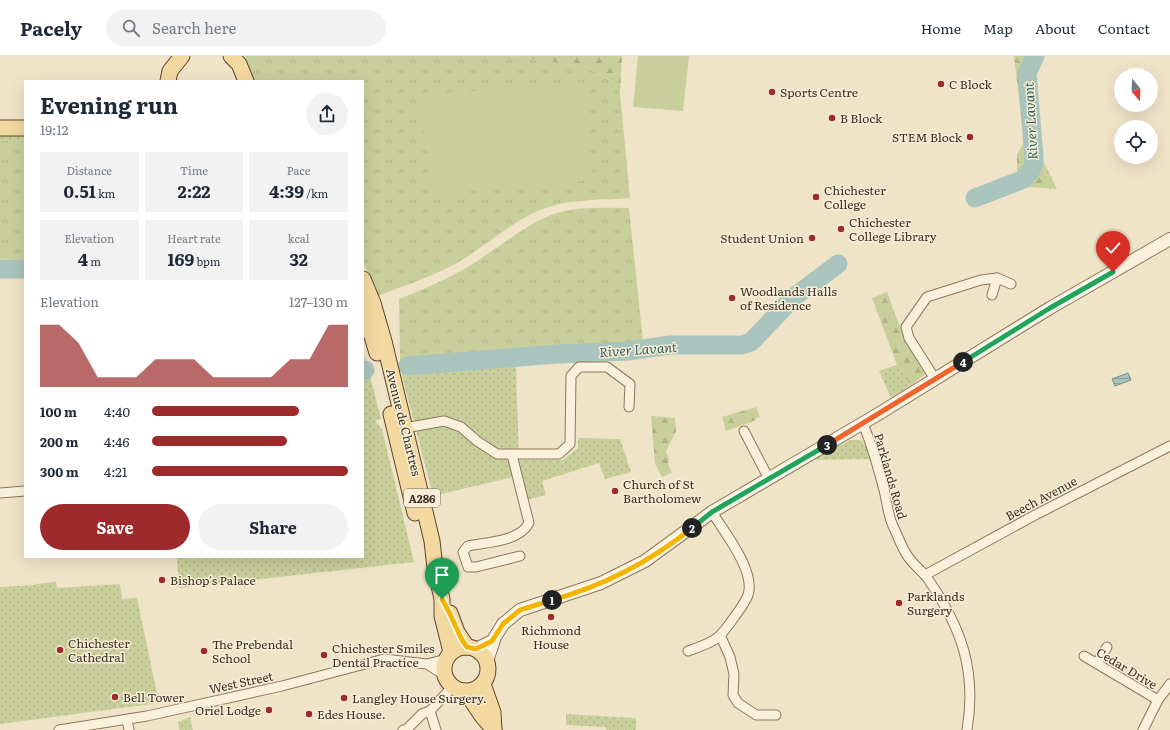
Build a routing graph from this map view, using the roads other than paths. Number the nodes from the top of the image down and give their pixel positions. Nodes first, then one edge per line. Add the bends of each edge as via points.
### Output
1 (182, 56) edge
2 (236, 59) edge
3 (168, 80) edge
4 (246, 80) edge
5 (0, 118) edge
6 (24, 118) edge
7 (0, 128) edge
8 (24, 128) edge
9 (1170, 239) edge
10 (997, 278) junction
11 (364, 282) edge
12 (1011, 284) dead end
13 (992, 295) dead end
14 (364, 311) edge
15 (935, 379) junction
16 (629, 407) dead end
17 (863, 424) junction
18 (405, 428) junction
19 (744, 431) dead end
20 (1170, 446) edge
21 (512, 455) junction
22 (769, 479) junction
23 (24, 491) edge
24 (0, 493) edge
25 (712, 512) junction
26 (520, 556) dead end
27 (434, 568) junction
28 (925, 575) junction
29 (442, 599) junction
30 (720, 637) junction
31 (492, 641) junction
32 (1106, 647) dead end
33 (471, 648) junction
34 (688, 651) dead end
35 (449, 656) junction
36 (1084, 656) dead end
37 (487, 661) junction
38 (1097, 663) junction
39 (427, 664) junction
40 (448, 681) junction
41 (483, 684) junction
42 (1170, 684) edge
43 (466, 692) junction
44 (1158, 700) junction
45 (430, 711) junction
46 (776, 715) dead end
47 (127, 720) junction
48 (59, 730) edge
49 (128, 730) edge
50 (404, 730) edge
51 (436, 730) edge
52 (494, 730) edge
53 (967, 730) edge
54 (1143, 730) edge

1 - 3 main road via 170,71
2 - 4 main road
5 - 6 main road
7 - 8 main road
9 - 15 street via 1050,308
10 - 12 street
10 - 13 street
10 - 15 street via 981,280 927,297 906,327 909,338
11 - 18 main road, Avenue de Chartres / A286 via 379,322
14 - 27 main road, Avenue de Chartres / A286 via 423,543
15 - 17 street
16 - 21 street via 630,384 607,367 579,367 571,376 570,444 559,454
17 - 22 street
17 - 28 street, Parklands Road via 872,446 892,524 909,558
18 - 21 street via 444,421 462,426 477,441 497,454
18 - 27 main road, Avenue de Chartres / A286 via 432,541
19 - 22 street
20 - 28 street, Beech Avenue
21 - 26 street via 529,523 526,529 518,535 468,546 463,552 468,567 476,568
22 - 25 street
23 - 24 street
25 - 30 street via 745,568 749,584 745,602
25 - 31 street via 645,561 622,573 588,588 520,610 503,624
27 - 29 main road, Avenue de Chartres / A286
28 - 53 street, Parklands Road via 948,611 966,651 970,685 970,717
29 - 33 main road, Avenue de Chartres / A286 via 457,632
29 - 35 main road, Avenue de Chartres / A286 via 442,616
30 - 34 street via 709,644
30 - 46 street via 730,656 734,674 733,695 738,703 756,715
31 - 33 street
31 - 37 street
32 - 38 street
33 - 35 main road
33 - 37 main road via 482,654
35 - 39 street, West Street
35 - 40 main road
36 - 38 street, Cedar Drive
37 - 41 main road via 488,672
38 - 44 street, Cedar Drive
39 - 40 street, West Street
39 - 47 street, West Street via 384,660 282,686
40 - 43 main road
40 - 45 street
41 - 43 main road
41 - 52 main road via 493,712
42 - 44 street, Cedar Drive
43 - 52 main road
44 - 54 street, Cedar Drive
45 - 50 street via 422,714
45 - 51 street
47 - 48 street, West Street
47 - 49 street

